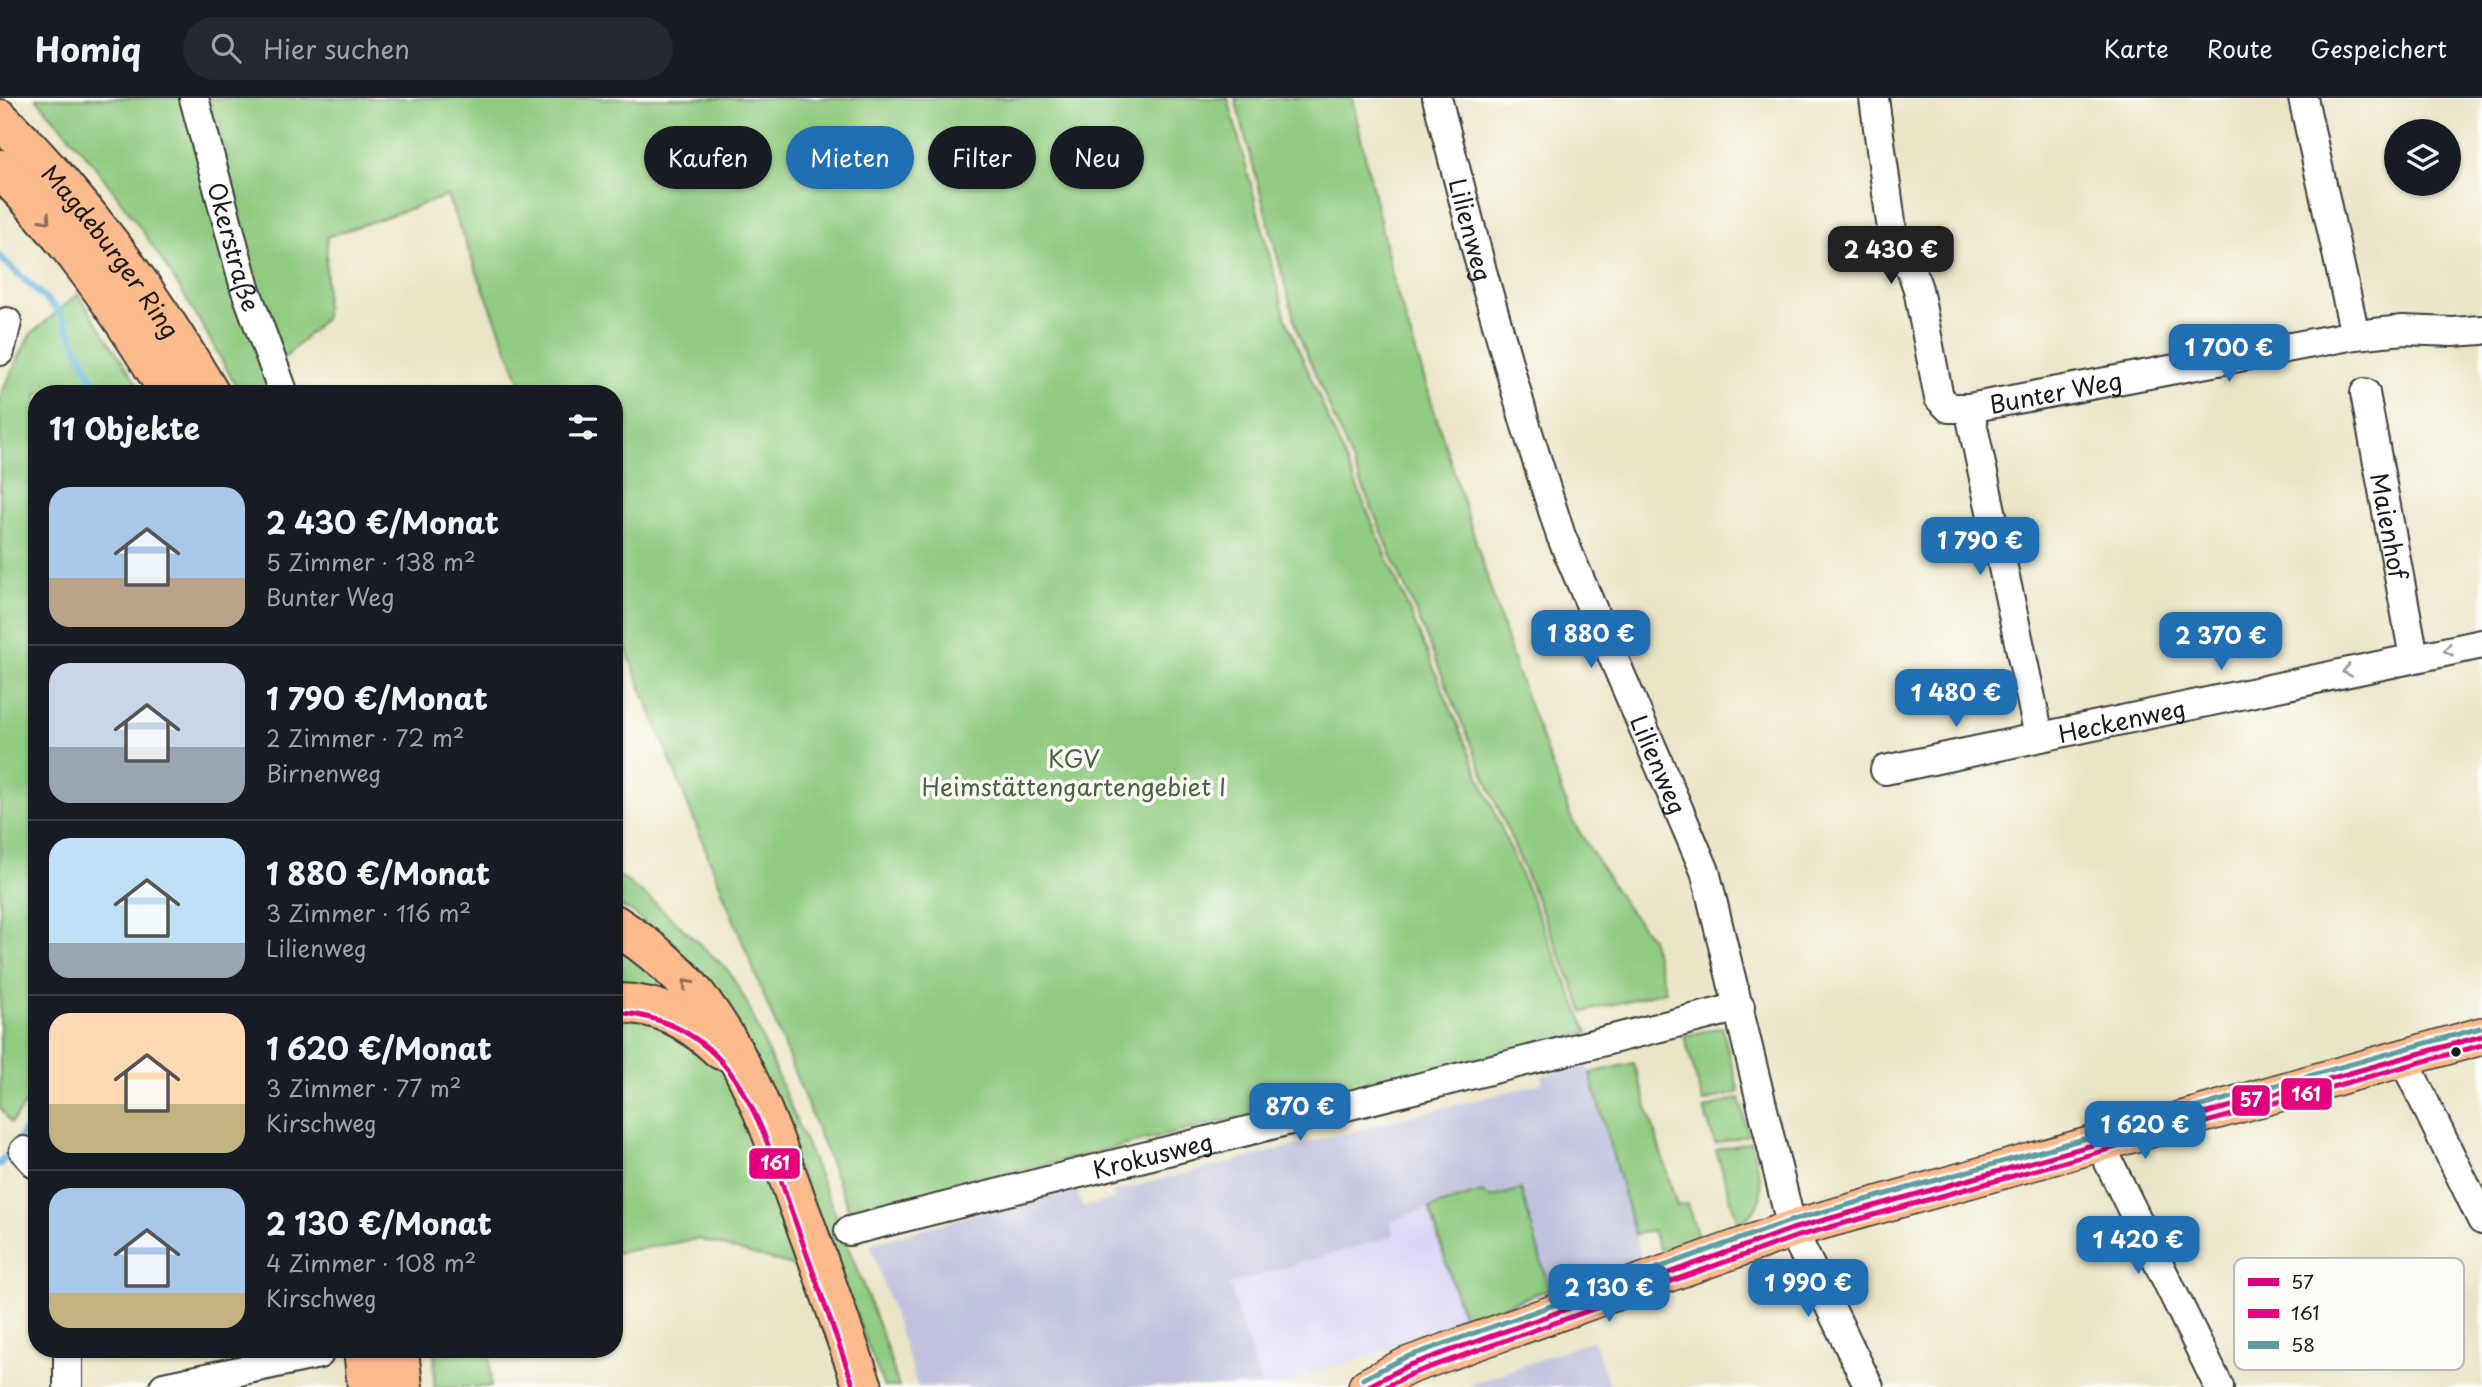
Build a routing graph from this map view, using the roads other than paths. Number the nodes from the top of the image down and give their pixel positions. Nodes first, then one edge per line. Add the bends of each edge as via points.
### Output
1 (194, 98) edge
2 (1437, 98) edge
3 (1874, 98) edge
4 (2303, 98) edge
5 (0, 120) edge
6 (0, 169) edge
7 (155, 302) junction
8 (7, 322) dead end
9 (2482, 330) edge
10 (2355, 335) junction
11 (0, 351) edge
12 (164, 385) edge
13 (205, 385) edge
14 (223, 385) edge
15 (281, 385) edge
16 (2365, 393) dead end
17 (1969, 408) junction
18 (2482, 644) edge
19 (2414, 657) junction
20 (2039, 736) junction
21 (1885, 770) dead end
22 (623, 931) edge
23 (623, 1004) edge
24 (1740, 1007) junction
25 (2482, 1036) edge
26 (2403, 1058) junction
27 (749, 1083) junction
28 (2100, 1144) junction
29 (2482, 1220) edge
30 (1792, 1229) junction
31 (849, 1231) dead end
32 (68, 1358) edge
33 (300, 1358) edge
34 (364, 1358) edge
35 (401, 1358) edge
36 (423, 1358) edge
37 (68, 1387) edge
38 (164, 1387) edge
39 (367, 1387) edge
40 (403, 1387) edge
41 (422, 1387) edge
42 (863, 1387) edge
43 (1367, 1387) edge
44 (1869, 1387) edge
45 (2219, 1387) edge

1 - 15 street, Okerstraße via 245,288
2 - 24 street, Lilienweg via 1543,482 1582,589 1701,862
3 - 17 street, Bunter Weg via 1893,237 1918,289 1939,398 1950,408
4 - 10 street
5 - 7 highway, Magdeburger Ring via 78,202
6 -> 12 highway, Magdeburger Ring via 85,267
7 - 13 highway, Magdeburger Ring
7 - 14 highway via 194,339
8 - 11 street
9 - 10 street, Bunter Weg
10 - 17 street, Bunter Weg
16 - 19 street, Maienhof
17 - 20 street
18 -> 19 street, Heckenweg
19 -> 20 street, Heckenweg
20 - 21 street, Heckenweg
27 -> 22 highway via 721,1030 691,988
23 - 27 highway via 656,1009 688,1022 722,1050
24 - 30 street, Lilienweg
24 - 31 street, Krokusweg
25 - 26 main road
26 - 28 main road
26 - 29 street
27 - 42 highway via 779,1151
28 - 30 main road
28 - 45 street
30 - 43 main road via 1407,1366
30 - 44 street, Lilienweg
32 - 37 street
33 - 38 street
34 - 39 highway
35 - 40 highway
36 - 41 highway

